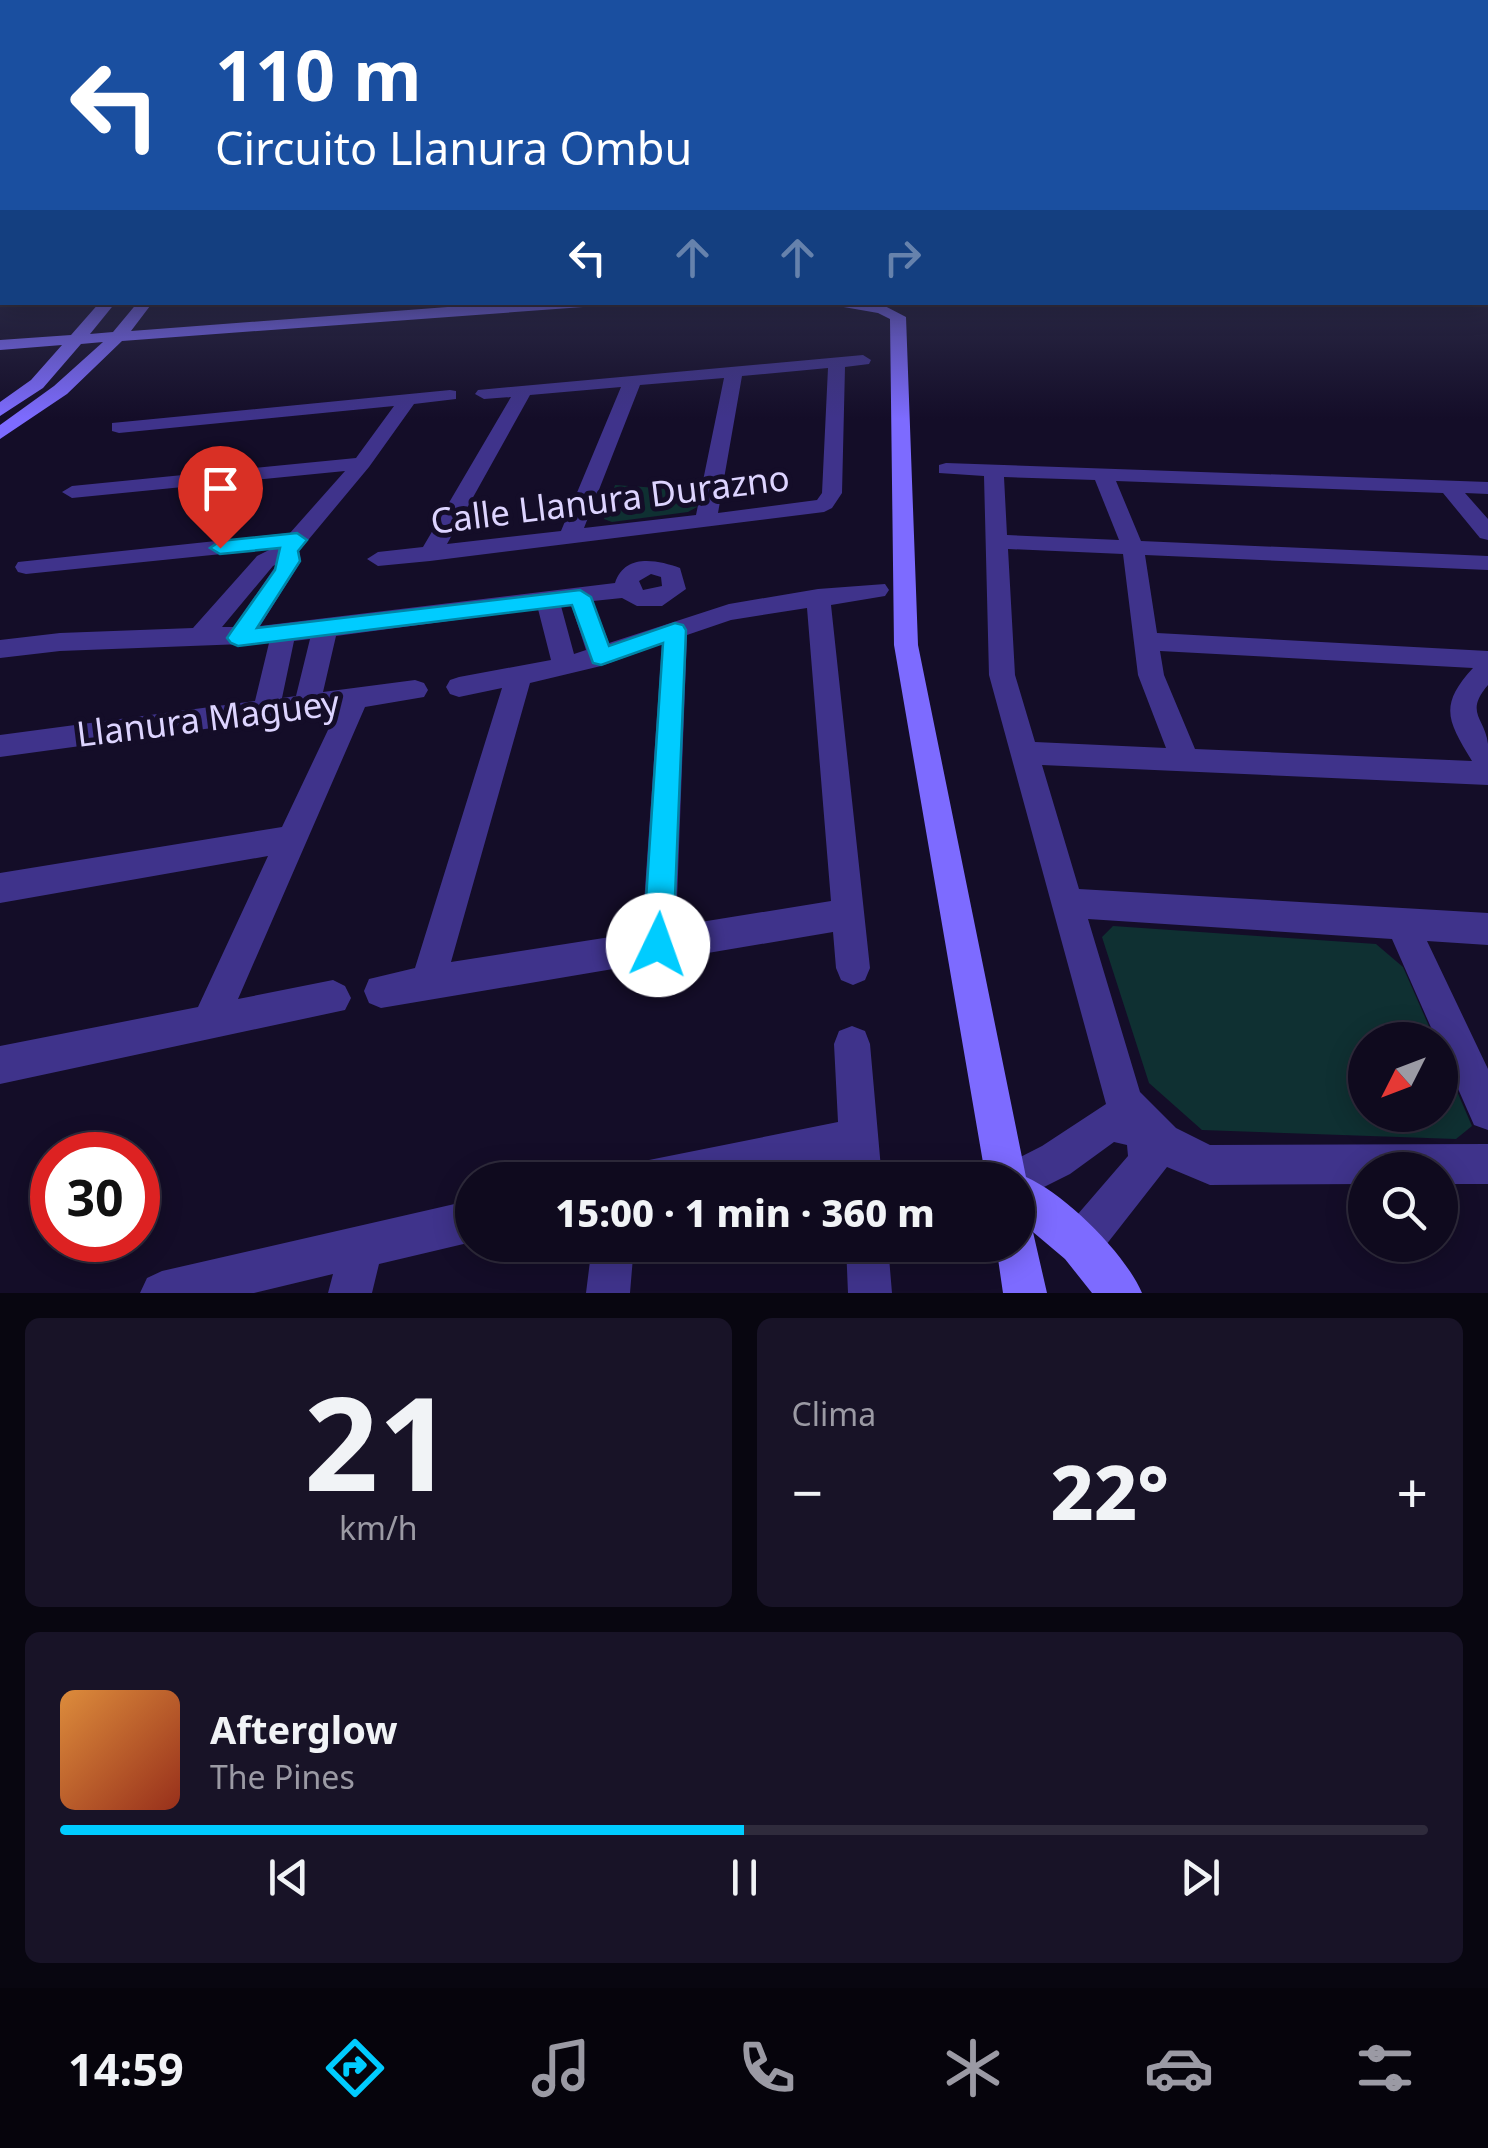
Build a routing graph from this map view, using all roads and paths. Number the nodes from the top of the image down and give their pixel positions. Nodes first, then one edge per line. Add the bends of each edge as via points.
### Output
1 (107, 305) edge
2 (144, 305) edge
3 (534, 305) edge
4 (843, 305) edge
5 (125, 330) junction
6 (0, 331) edge
7 (86, 332) junction
8 (0, 348) edge
9 (863, 360) dead end
10 (837, 363) junction
11 (54, 367) junction
12 (734, 372) junction
13 (633, 380) junction
14 (524, 390) junction
15 (484, 394) dead end
16 (450, 395) dead end
17 (408, 400) junction
18 (4, 408) edge
19 (38, 409) junction
20 (119, 427) dead end
21 (0, 433) edge
22 (362, 463) junction
23 (946, 469) dead end
24 (994, 471) junction
25 (1103, 475) junction
26 (1448, 486) junction
27 (1488, 488) edge
28 (72, 492) dead end
29 (705, 523) junction
30 (656, 528) junction
31 (630, 532) junction
32 (1488, 532) edge
33 (569, 538) junction
34 (997, 542) junction
35 (293, 545) junction
36 (1133, 548) junction
37 (430, 554) junction
38 (378, 559) dead end
39 (1488, 564) edge
40 (26, 566) dead end
41 (640, 576) junction
42 (877, 590) dead end
43 (580, 597) junction
44 (818, 597) junction
45 (548, 602) junction
46 (324, 630) junction
47 (675, 630) junction
48 (283, 634) junction
49 (199, 638) junction
50 (238, 638) junction
51 (1145, 641) junction
52 (0, 649) edge
53 (601, 657) junction
54 (1488, 660) edge
55 (566, 667) junction
56 (1488, 668) edge
57 (519, 677) junction
58 (460, 687) dead end
59 (415, 690) dead end
60 (355, 700) junction
61 (308, 706) junction
62 (266, 711) junction
63 (0, 746) edge
64 (1024, 753) junction
65 (1185, 760) junction
66 (1488, 763) edge
67 (1488, 773) edge
68 (292, 838) junction
69 (0, 888) edge
70 (1066, 903) junction
71 (848, 914) junction
72 (1402, 924) junction
73 (1488, 929) edge
74 (658, 945) junction
75 (853, 968) dead end
76 (428, 983) junction
77 (381, 991) dead end
78 (334, 998) dead end
79 (209, 1023) junction
80 (852, 1044) dead end
81 (0, 1065) edge
82 (1488, 1111) edge
83 (1145, 1130) junction
84 (859, 1138) junction
85 (739, 1162) edge
86 (861, 1162) edge
87 (1003, 1162) edge
88 (1488, 1164) edge
89 (1035, 1171) edge
90 (1035, 1208) edge
91 (455, 1225) edge
92 (1080, 1244) junction
93 (361, 1248) junction
94 (611, 1262) edge
95 (868, 1262) edge
96 (1020, 1262) edge
97 (162, 1293) edge
98 (350, 1293) edge
99 (608, 1293) edge
100 (870, 1293) edge
101 (1025, 1293) edge
102 (1120, 1293) edge

1 - 7 street
2 - 5 street
3 - 5 street
4 - 87 street via 898,317 906,644
5 - 7 street
5 - 19 street
6 - 7 street
7 - 8 street
7 - 11 street
8 - 11 street via 38,355
9 - 10 street
10 - 12 street
10 - 29 street, Calle Llanura Durazno via 832,492 826,504
11 - 18 street
12 - 13 street
12 - 29 street
13 - 14 street
13 - 33 street
14 - 15 street
14 - 37 street
16 - 17 street
17 - 20 street
17 - 22 street
18 - 19 street
19 - 21 street
22 - 28 street
22 - 35 street
23 - 24 street
24 - 25 street
24 - 34 street
25 - 26 street
25 - 36 street
26 - 27 street
26 - 32 street
29 - 30 street, Calle Llanura Durazno
30 - 31 street, Calle Llanura Durazno
30 - 41 street
31 - 33 street, Calle Llanura Durazno
31 - 41 street
33 - 37 street, Calle Llanura Durazno
34 - 36 street
34 - 64 street via 1002,675
35 - 40 street
35 - 49 street via 265,562
35 - 50 street via 289,564
36 - 39 street
36 - 51 street
37 - 38 street, Calle Llanura Durazno
41 - 43 street
42 - 44 street
43 - 45 street
43 - 53 street
44 - 47 street via 729,612
44 - 71 street
45 - 46 street
45 - 55 street
46 - 48 street
46 - 61 street
47 - 53 street
47 - 74 street
48 - 50 street
48 - 62 street
49 - 50 street
49 - 52 street
51 - 54 street
51 - 65 street via 1151,676
53 - 55 street
55 - 57 street
56 - 66 street via 1466,693 1462,720
57 - 58 street
57 - 76 street
59 - 60 street, Llanura Maguey
60 - 61 street, Llanura Maguey
60 - 68 street
61 - 62 street, Llanura Maguey
62 - 63 street, Llanura Maguey
64 - 65 street
64 - 70 street
65 - 67 street
68 - 69 street
68 - 79 street
70 - 72 street
70 - 83 street via 1124,1102
71 - 74 street
71 - 75 street
72 - 73 street
72 - 82 street
74 - 76 street
76 - 77 street
78 - 79 street
79 - 81 street
80 - 84 street
83 - 88 street via 1178,1154 1210,1165
83 - 89 street via 1110,1122
83 - 92 street via 1149,1162
84 - 85 street
84 - 86 street
90 - 92 street
91 - 93 street
92 - 102 street
93 - 97 street
93 - 98 street
94 - 99 street
95 - 100 street
96 - 101 street

